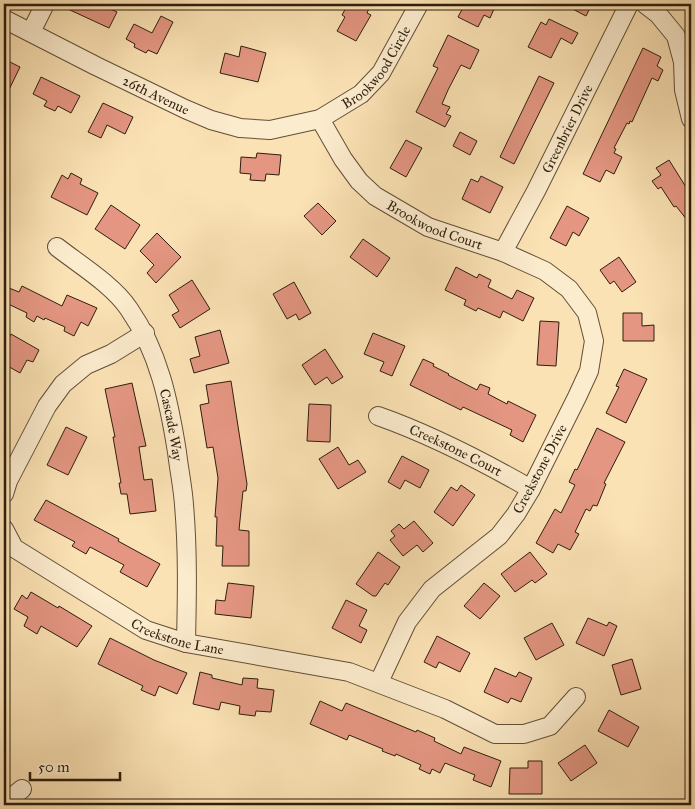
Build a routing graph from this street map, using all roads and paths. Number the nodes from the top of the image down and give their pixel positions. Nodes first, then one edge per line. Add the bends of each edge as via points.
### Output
1 (45, 4) edge
2 (419, 4) edge
3 (628, 4) edge
4 (645, 4) edge
5 (4, 19) edge
6 (31, 32) junction
7 (320, 119) junction
8 (691, 119) edge
9 (58, 247) dead end
10 (503, 252) junction
11 (576, 299) joint
12 (145, 334) junction
13 (378, 416) dead end
14 (531, 489) junction
15 (4, 494) edge
16 (4, 529) edge
17 (186, 643) junction
18 (379, 682) junction
19 (576, 696) dead end
20 (22, 789) dead end
21 (4, 804) edge

1 - 6 street
2 - 7 street, Brookwood Circle via 381,73 360,94
3 - 10 street, Greenbrier Drive
4 - 8 street via 676,36
5 - 6 street, 26th Avenue
6 - 7 street, 26th Avenue via 185,109 240,128 270,130
7 - 10 street, Brookwood Court via 343,159 375,196 428,227
9 - 12 street, Cascade Way via 115,293
10 - 11 street, Brookwood Court via 545,271 569,289
11 - 14 street, Creekstone Drive via 587,314 594,341 588,371
12 - 15 street via 86,365 63,384 47,406
12 - 17 street, Cascade Way via 170,409 184,506
13 - 14 street, Creekstone Court via 431,436
14 - 18 street, Creekstone Drive via 499,536 432,589 407,622
16 - 17 street, Creekstone Lane via 14,548 38,564 146,630
17 - 18 street, Creekstone Lane via 349,672
18 - 19 street via 496,734 524,734 550,726
20 - 21 street

